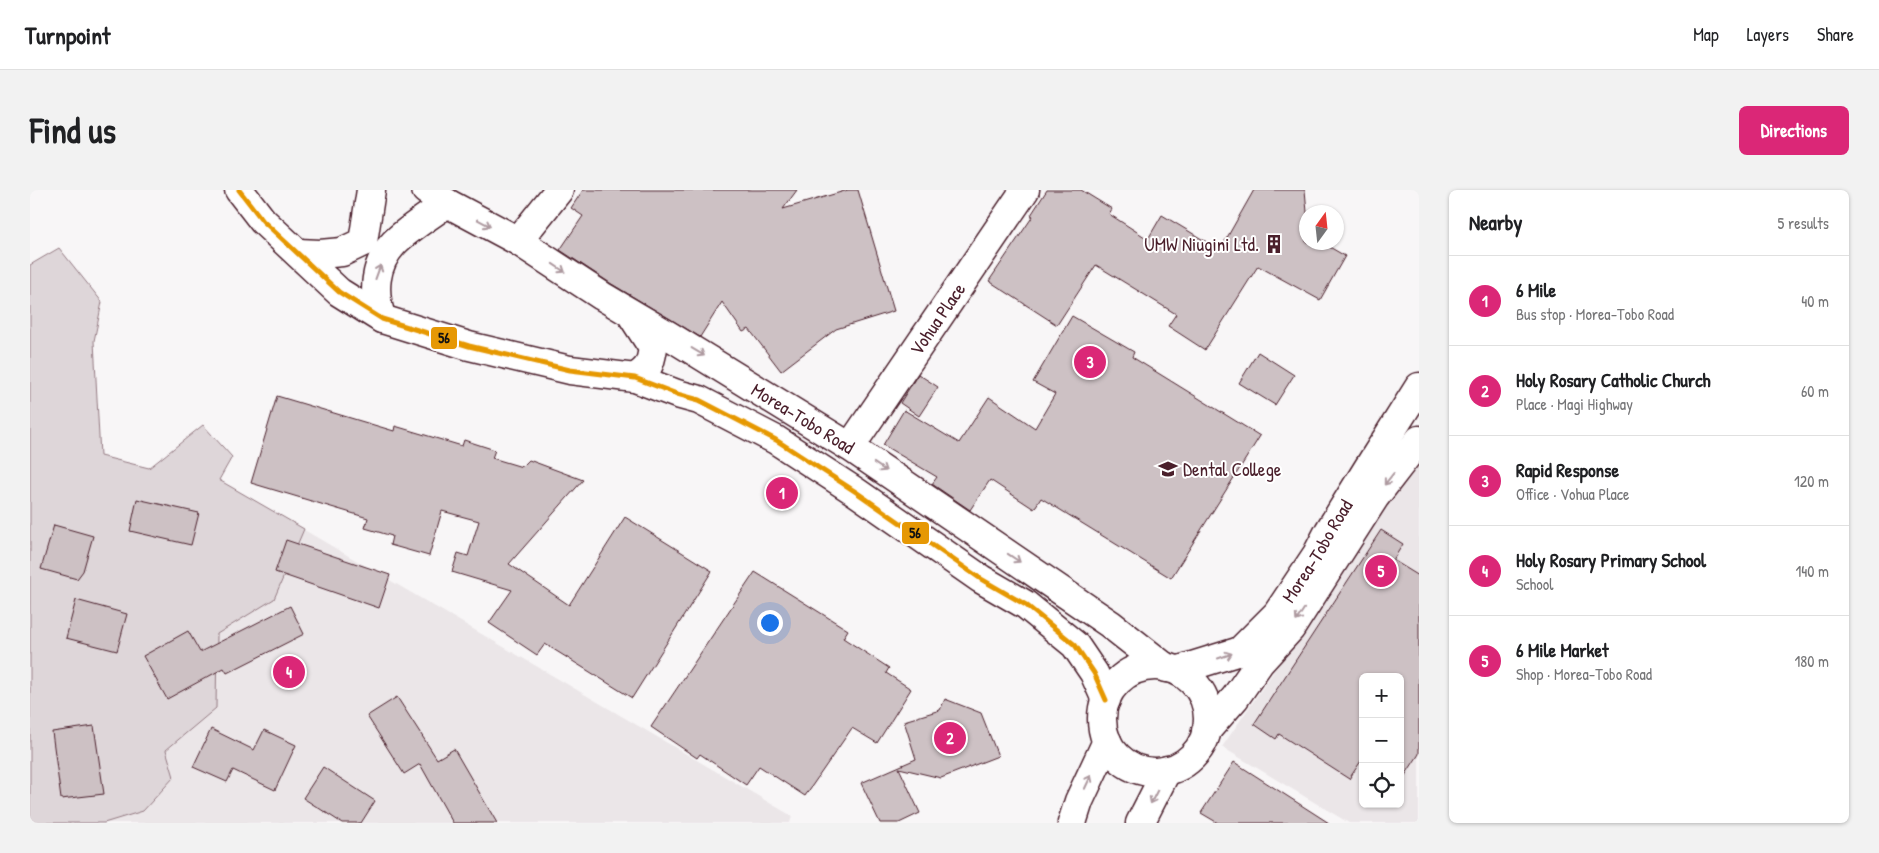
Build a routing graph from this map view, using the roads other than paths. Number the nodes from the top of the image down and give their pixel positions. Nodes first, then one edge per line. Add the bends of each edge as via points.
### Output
1 (239, 190) edge
2 (371, 190) edge
3 (559, 190) edge
4 (1025, 190) edge
5 (437, 197) edge
6 (518, 241) junction
7 (298, 253) junction
8 (631, 314) junction
9 (382, 319) junction
10 (635, 378) junction
11 (1419, 387) edge
12 (1419, 434) edge
13 (1419, 440) edge
14 (850, 447) junction
15 (1368, 468) junction
16 (1172, 669) junction
17 (1106, 700) junction
18 (1206, 731) junction
19 (1106, 741) junction
20 (1167, 770) junction
21 (1072, 823) edge
22 (1140, 823) edge

1 - 7 main road, Morea-Tobo Road via 263,221
2 - 7 main road via 363,242 342,252
3 - 6 main road
4 - 14 main road, Vohua Place
5 -> 6 main road, Morea-Tobo Road
9 -> 5 main road via 376,305 374,282 383,258
6 -> 8 main road, Morea-Tobo Road
7 - 9 main road, Morea-Tobo Road via 339,292
8 - 10 main road via 653,348 651,364
8 -> 14 main road, Morea-Tobo Road
9 - 10 main road, Morea-Tobo Road via 468,346 570,370
10 - 17 main road, Morea-Tobo Road via 699,400 776,440 973,574 1026,605 1075,645 1094,673
11 - 15 main road, Morea-Tobo Road
12 - 15 main road via 1393,445
13 -> 18 main road, Morea-Tobo Road via 1375,497 1291,628
14 -> 16 main road, Morea-Tobo Road
16 -> 15 main road, Morea-Tobo Road via 1240,651 1278,614
16 - 17 main road via 1149,667 1133,671 1119,680
16 - 18 main road via 1194,684 1204,699 1208,717
17 - 19 main road via 1102,725
18 - 20 main road via 1197,751 1184,764
19 - 20 main road via 1131,767 1149,772
21 -> 19 main road
20 -> 22 main road

